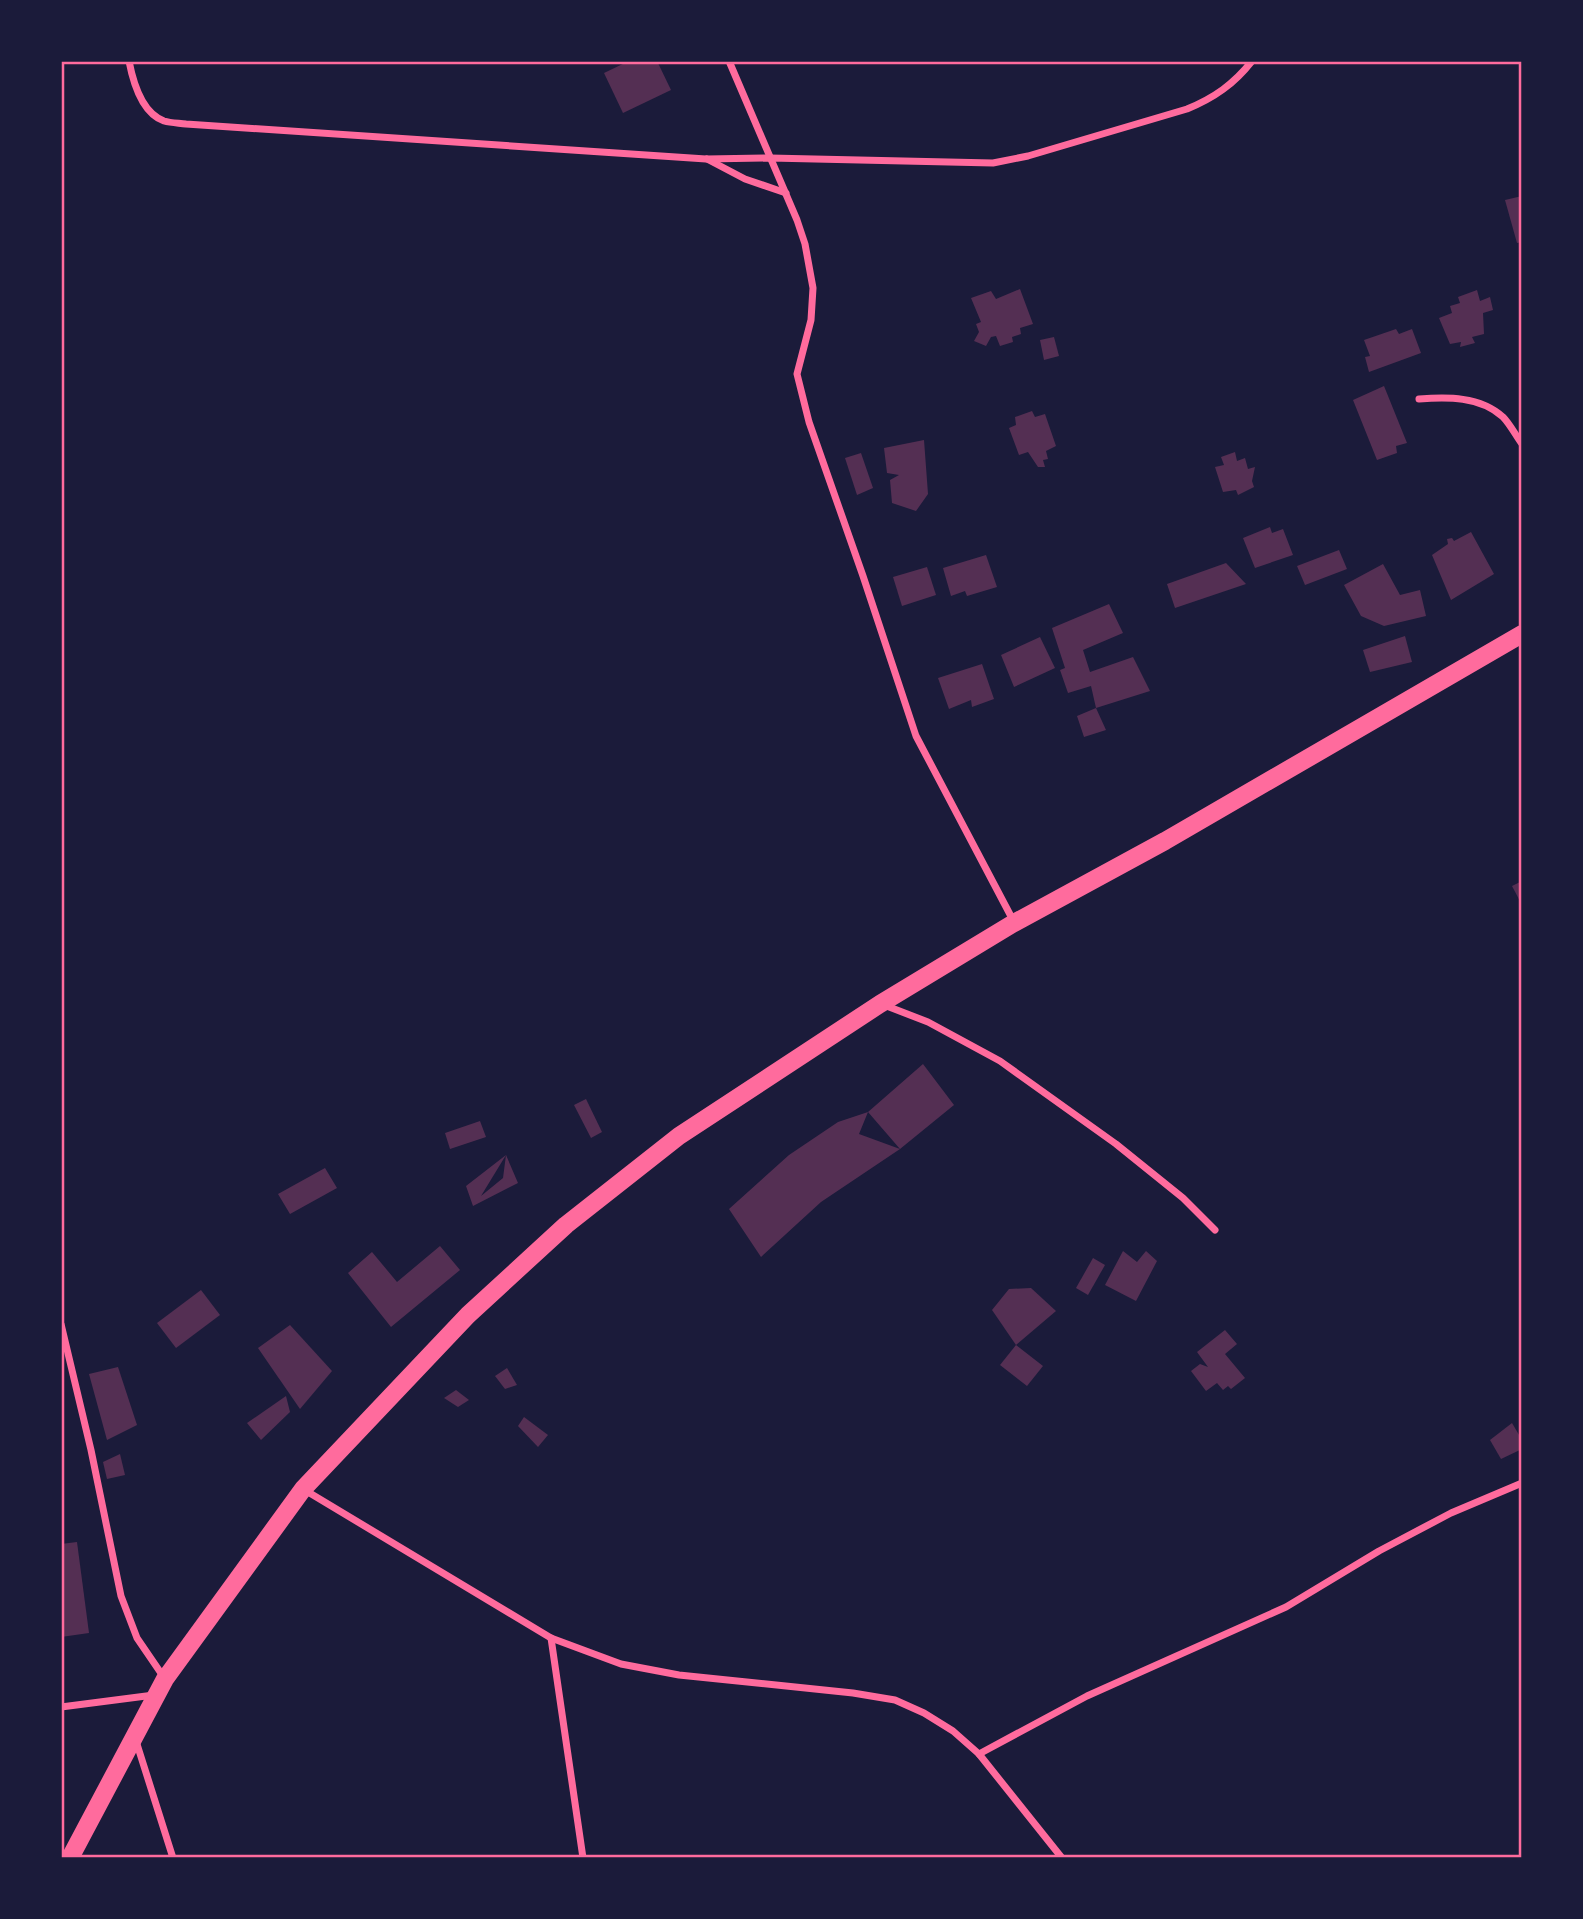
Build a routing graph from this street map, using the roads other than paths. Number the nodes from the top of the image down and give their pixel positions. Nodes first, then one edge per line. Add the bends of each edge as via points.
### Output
1 (129, 61) edge
2 (729, 61) edge
3 (1252, 61) edge
4 (771, 158) junction
5 (706, 159) junction
6 (786, 193) junction
7 (1419, 399) dead end
8 (1522, 444) edge
9 (1522, 634) edge
10 (1014, 923) junction
11 (880, 1004) junction
12 (1215, 1230) dead end
13 (61, 1324) edge
14 (1522, 1483) edge
15 (303, 1489) junction
16 (551, 1638) junction
17 (161, 1687) junction
18 (61, 1707) edge
19 (135, 1737) junction
20 (979, 1754) junction
21 (70, 1858) edge
22 (173, 1858) edge
23 (583, 1858) edge
24 (1062, 1858) edge

1 - 5 street via 140,97 163,121
2 - 4 street
3 - 4 street via 1231,85 1187,109 1012,160 974,164
4 - 5 street
4 - 6 street
5 - 6 street
6 - 10 street via 805,244 813,288 811,320 797,374 808,422 916,736
7 - 8 street via 1452,397 1481,404 1502,417
9 - 10 main road
10 - 11 main road
11 - 12 street via 928,1022 1000,1061 1116,1144
11 - 15 main road via 679,1136 566,1225 468,1315
13 - 17 street via 121,1596
14 - 20 street via 1451,1513 1286,1607 1087,1696
15 - 16 street
15 - 17 main road
16 - 20 street via 621,1664 679,1675 895,1700 953,1731
16 - 23 street
17 - 18 street
17 - 19 main road
19 - 21 main road
19 - 22 street
20 - 24 street

